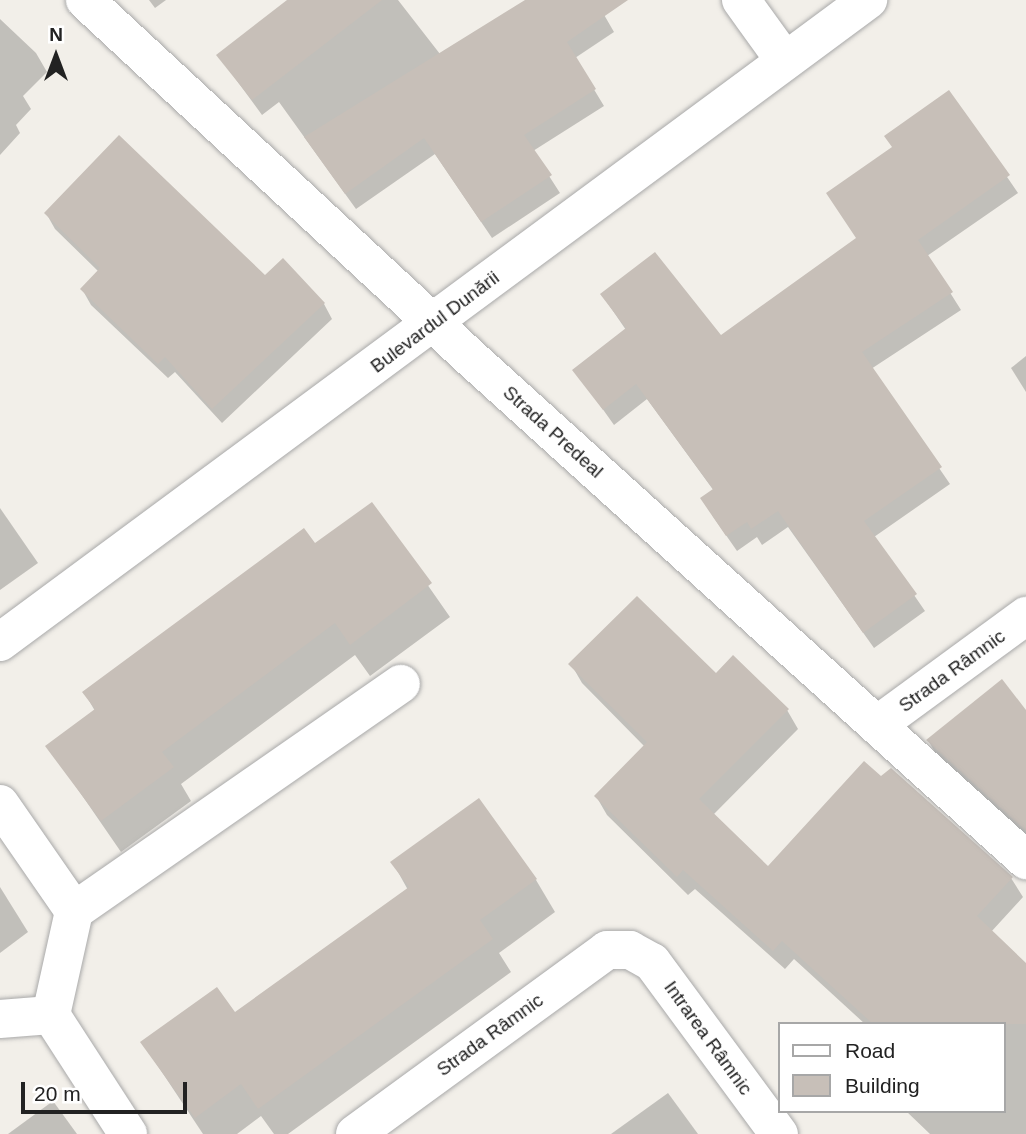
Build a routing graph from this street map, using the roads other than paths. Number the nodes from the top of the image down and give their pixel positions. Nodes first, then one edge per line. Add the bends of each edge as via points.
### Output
1 (85, 0) edge
2 (741, 0) edge
3 (868, 0) edge
4 (785, 61) junction
5 (434, 324) junction
6 (1026, 616) edge
7 (0, 642) edge
8 (401, 684) dead end
9 (877, 725) junction
10 (0, 804) edge
11 (1026, 860) edge
12 (74, 911) junction
13 (630, 950) joint
14 (51, 1015) junction
15 (0, 1019) edge
16 (128, 1134) edge
17 (355, 1134) edge
18 (779, 1134) edge

1 - 5 street, Strada Predeal
2 - 4 street
3 - 4 street, Bulevardul Dunării
4 - 5 street, Bulevardul Dunării
5 - 7 street, Bulevardul Dunării
5 - 9 street, Strada Predeal
6 - 9 street, Strada Râmnic
8 - 12 street
9 - 11 street, Strada Predeal
10 - 12 street
12 - 14 street
13 - 17 street, Strada Râmnic via 607,950
13 - 18 street, Intrarea Râmnic via 652,962
14 - 15 street
14 - 16 street

